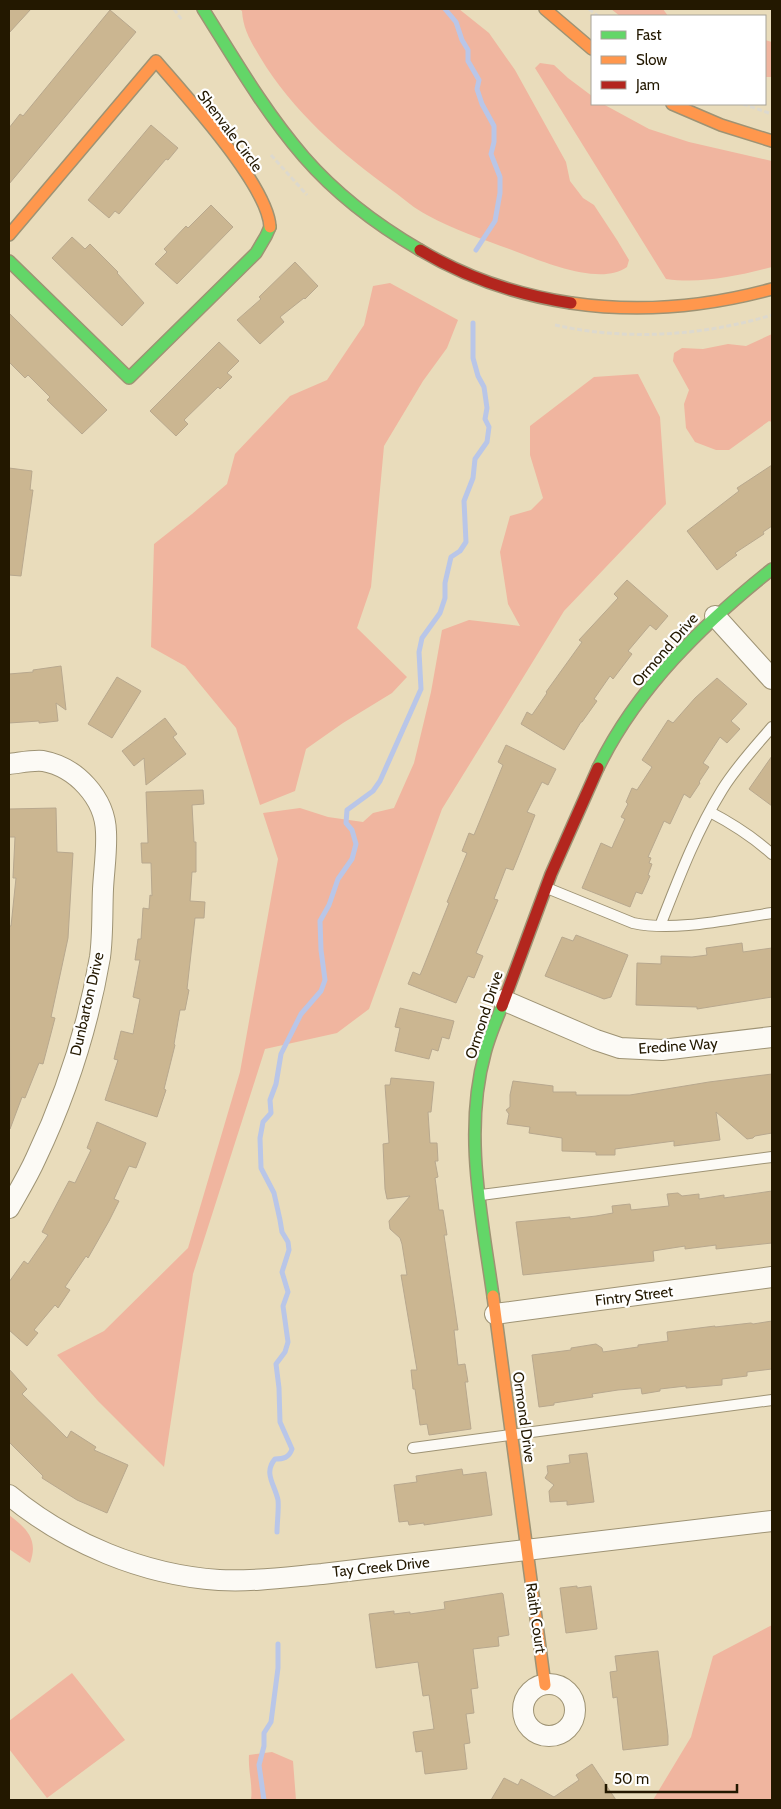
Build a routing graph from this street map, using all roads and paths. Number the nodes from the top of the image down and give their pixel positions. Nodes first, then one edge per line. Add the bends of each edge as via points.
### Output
1 (203, 9) edge
2 (544, 9) edge
3 (591, 48) edge
4 (674, 105) edge
5 (746, 105) edge
6 (772, 114) edge
7 (772, 141) edge
8 (9, 235) edge
9 (9, 261) edge
10 (772, 288) edge
11 (772, 569) edge
12 (714, 616) junction
13 (772, 678) edge
14 (772, 727) edge
15 (9, 764) edge
16 (710, 812) junction
17 (772, 854) edge
18 (546, 888) junction
19 (772, 913) edge
20 (660, 926) junction
21 (503, 1000) junction
22 (772, 1037) edge
23 (772, 1157) edge
24 (479, 1195) junction
25 (9, 1208) edge
26 (772, 1278) edge
27 (495, 1314) junction
28 (772, 1400) edge
29 (511, 1436) junction
30 (413, 1448) dead end
31 (9, 1495) edge
32 (772, 1521) edge
33 (526, 1551) junction
34 (545, 1685) dead end

1 - 10 street via 260,100 322,177 371,218 436,258 495,285 584,306 672,308 709,304
2 - 3 street
4 - 7 street via 704,120
5 - 6 path
8 - 9 street, Shenvale Circle via 156,62 230,151 265,209 270,225 256,253 128,378
11 - 12 street, Ormond Drive
12 - 13 street
12 - 18 street, Ormond Drive via 658,677 616,735 586,794
14 - 16 lane via 739,767
15 - 25 street, Dunbarton Drive via 40,761 73,774 92,793 101,808 106,832 100,955 87,1018 57,1110 36,1159
16 - 17 lane via 753,837
16 - 20 lane
18 - 20 lane via 634,923
18 - 21 street, Ormond Drive
19 - 20 lane
21 - 22 street, Eredine Way via 620,1048 662,1050
21 - 24 street, Ormond Drive via 479,1082 475,1146
23 - 24 lane
24 - 27 street, Ormond Drive
26 - 27 street, Fintry Street
27 - 29 street, Ormond Drive
28 - 29 lane
29 - 30 lane
29 - 33 street, Ormond Drive
31 - 33 street, Tay Creek Drive via 30,1513 115,1557 172,1574 219,1580 322,1574
32 - 33 street, Tay Creek Drive
33 - 34 street, Raith Court

